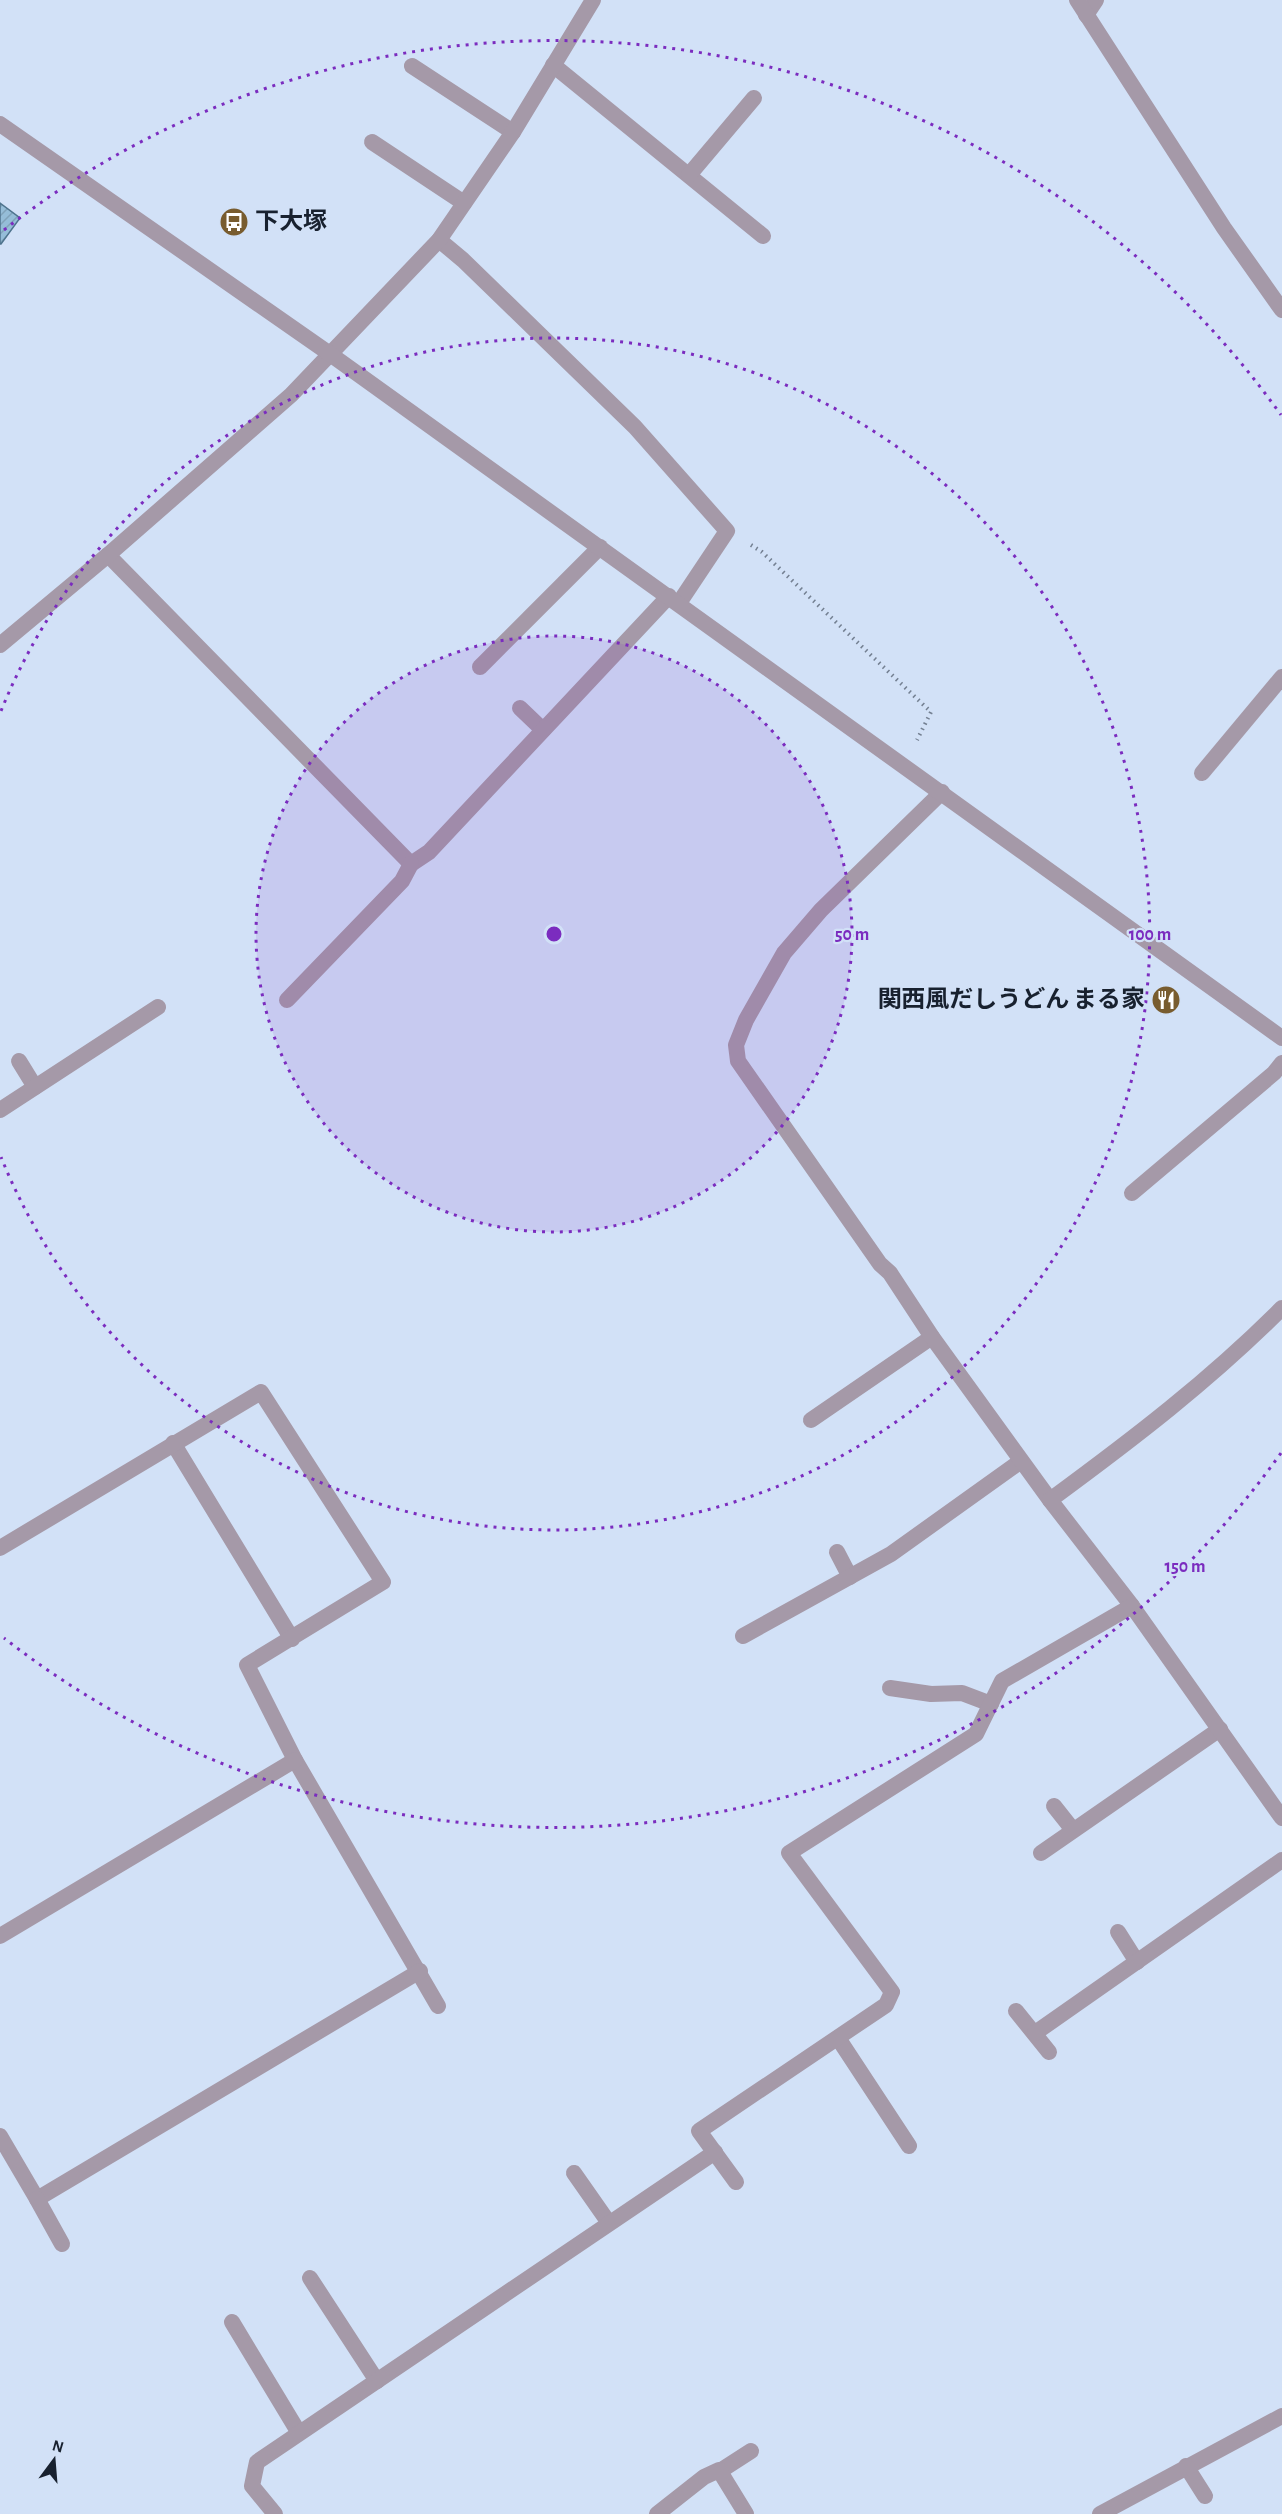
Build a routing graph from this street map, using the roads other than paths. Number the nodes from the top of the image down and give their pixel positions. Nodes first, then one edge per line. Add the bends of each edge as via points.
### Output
1 (592, 0) edge
2 (1077, 0) edge
3 (1096, 0) edge
4 (1086, 15) junction
5 (553, 65) junction
6 (412, 66) dead end
7 (754, 98) dead end
8 (0, 124) edge
9 (513, 132) junction
10 (372, 142) dead end
11 (689, 175) junction
12 (464, 203) junction
13 (763, 236) dead end
14 (439, 240) junction
15 (1282, 310) edge
16 (330, 354) junction
17 (600, 547) junction
18 (108, 555) junction
19 (674, 599) junction
20 (0, 645) edge
21 (480, 667) dead end
22 (1282, 677) edge
23 (520, 708) dead end
24 (543, 730) junction
25 (1202, 773) dead end
26 (942, 792) junction
27 (411, 864) junction
28 (287, 1000) dead end
29 (158, 1007) dead end
30 (1282, 1038) edge
31 (19, 1061) dead end
32 (1282, 1063) edge
33 (35, 1087) junction
34 (0, 1110) edge
35 (1132, 1193) dead end
36 (1282, 1308) edge
37 (932, 1337) junction
38 (812, 1420) dead end
39 (173, 1443) junction
40 (1021, 1461) junction
41 (1050, 1500) junction
42 (0, 1548) edge
43 (837, 1552) dead end
44 (850, 1576) junction
45 (1132, 1606) junction
46 (743, 1636) dead end
47 (292, 1639) junction
48 (890, 1688) dead end
49 (991, 1704) junction
50 (1220, 1729) junction
51 (295, 1760) junction
52 (1054, 1806) dead end
53 (1282, 1818) edge
54 (1073, 1830) junction
55 (1041, 1853) dead end
56 (1282, 1860) edge
57 (1118, 1932) dead end
58 (0, 1936) edge
59 (1137, 1962) junction
60 (420, 1971) junction
61 (438, 2006) dead end
62 (1016, 2011) dead end
63 (1035, 2033) junction
64 (838, 2038) junction
65 (1050, 2052) dead end
66 (0, 2136) edge
67 (909, 2146) dead end
68 (715, 2152) junction
69 (574, 2173) dead end
70 (736, 2182) dead end
71 (37, 2199) junction
72 (609, 2223) junction
73 (62, 2244) dead end
74 (310, 2278) dead end
75 (232, 2322) dead end
76 (377, 2380) junction
77 (1282, 2416) edge
78 (299, 2433) junction
79 (751, 2451) dead end
80 (1186, 2466) junction
81 (720, 2471) junction
82 (1205, 2496) dead end
83 (275, 2514) edge
84 (657, 2514) edge
85 (746, 2514) edge
86 (1100, 2514) edge

1 - 5 street
2 - 4 street
3 - 4 street
4 - 15 street
5 - 9 street
5 - 11 street
6 - 9 street
7 - 11 street
8 - 16 street
9 - 12 street
10 - 12 street
11 - 13 street
12 - 14 street
14 - 16 street
14 - 19 street via 635,427 728,531
16 - 17 street
16 - 18 street via 291,395
17 - 19 street
17 - 21 street
18 - 20 street
18 - 27 street
19 - 24 street
19 - 26 street
22 - 25 street
23 - 24 street
24 - 27 street via 429,852
26 - 30 street
26 - 37 street via 821,910 784,952 736,1045 738,1061
27 - 28 street via 402,881
29 - 33 street
31 - 33 street
32 - 35 street
33 - 34 street
36 - 41 street via 1234,1356 1149,1428
37 - 38 street
37 - 40 street
39 - 42 street
39 - 47 street
39 - 47 street via 261,1392 383,1582
40 - 41 street
40 - 44 street via 891,1554
41 - 45 street
43 - 44 street
44 - 46 street
45 - 49 street via 1002,1681
45 - 50 street
47 - 51 street via 246,1665
48 - 49 street via 930,1694 962,1693
49 - 64 street via 976,1734 789,1853 892,1992 886,2005
50 - 53 street
50 - 54 street
51 - 58 street
51 - 60 street
52 - 54 street
54 - 55 street
56 - 59 street
57 - 59 street
59 - 63 street
60 - 61 street
60 - 71 street
62 - 63 street
63 - 65 street
64 - 67 street
64 - 68 street via 699,2131
66 - 71 street
68 - 70 street
68 - 72 street
69 - 72 street
71 - 73 street
72 - 76 street
74 - 76 street
75 - 78 street
76 - 78 street
77 - 80 street
78 - 83 street via 257,2462 252,2486
79 - 81 street
80 - 82 street
80 - 86 street
81 - 84 street via 704,2477
81 - 85 street

